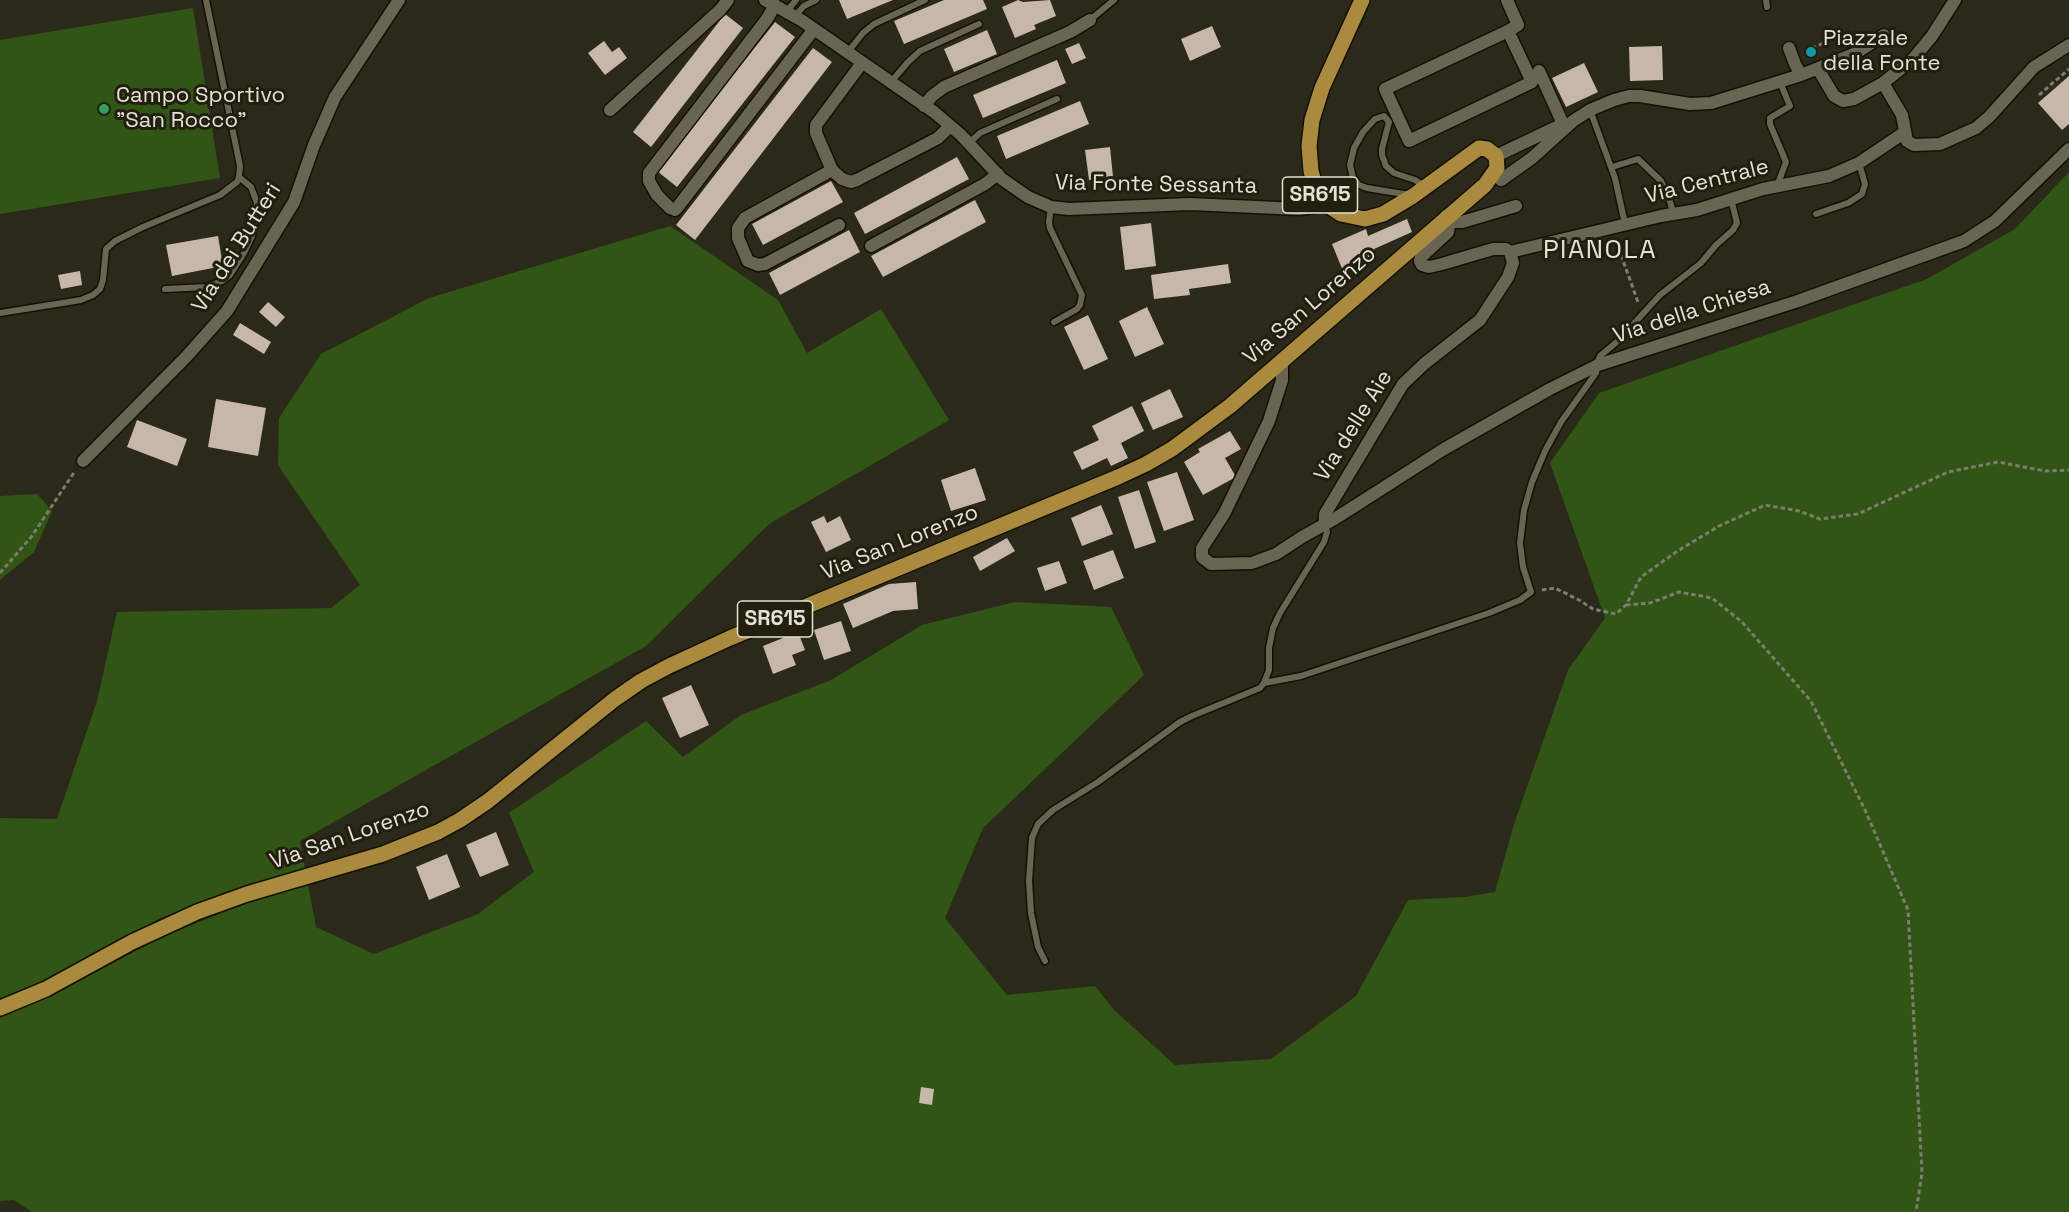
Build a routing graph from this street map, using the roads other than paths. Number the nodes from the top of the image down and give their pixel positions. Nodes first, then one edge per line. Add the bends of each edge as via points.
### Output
1 (206, 0) edge
2 (399, 0) edge
3 (728, 0) edge
4 (796, 0) edge
5 (816, 0) edge
6 (925, 0) edge
7 (1114, 0) edge
8 (1362, 0) edge
9 (1955, 0) edge
10 (770, 2) edge
11 (1509, 4) edge
12 (791, 14) junction
13 (1090, 20) joint
14 (980, 24) dead end
15 (814, 29) junction
16 (1508, 31) junction
17 (1884, 35) dead end
18 (2069, 45) edge
19 (848, 52) junction
20 (1791, 52) road end
21 (862, 63) junction
22 (1818, 69) junction
23 (1539, 71) dead end
24 (1801, 75) junction
25 (1780, 81) junction
26 (891, 82) junction
27 (1883, 83) junction
28 (1057, 99) dead end
29 (924, 106) junction
30 (610, 110) dead end
31 (1590, 110) junction
32 (1394, 120) junction
33 (1568, 122) junction
34 (950, 126) junction
35 (1905, 132) junction
36 (969, 143) junction
37 (2069, 149) edge
38 (1496, 156) junction
39 (1859, 163) junction
40 (1612, 167) junction
41 (832, 170) junction
42 (998, 174) junction
43 (239, 177) junction
44 (1501, 180) dead end
45 (1777, 186) junction
46 (1419, 192) junction
47 (1731, 199) junction
48 (1324, 200) junction
49 (1516, 206) dead end
50 (1051, 207) junction
51 (1674, 214) junction
52 (1816, 214) dead end
53 (1448, 218) junction
54 (839, 225) dead end
55 (1625, 225) junction
56 (871, 246) dead end
57 (1510, 252) junction
58 (165, 289) dead end
59 (0, 313) edge
60 (1054, 322) dead end
61 (1280, 363) junction
62 (1598, 365) junction
63 (83, 461) road end
64 (1325, 524) junction
65 (1264, 683) junction
66 (1046, 961) dead end
67 (0, 1008) edge

1 - 43 lane
2 - 63 street, Via dei Butteri via 335,97 294,202 227,310
3 - 30 street
4 - 12 lane
5 - 12 lane
6 - 19 lane via 874,24
7 - 13 lane
8 - 48 main road, SR615 via 1322,88 1312,120 1311,171
9 - 27 street via 1913,59
10 - 12 street, Via Fonte Sessanta
10 - 15 street via 767,19 649,173 657,195 670,208 677,208
11 - 16 street via 1518,26
12 - 15 street, Via Fonte Sessanta
13 - 29 street via 944,87
14 - 26 lane via 920,51
15 - 19 street, Via Fonte Sessanta
16 - 32 street via 1385,89
16 - 32 street via 1532,82 1410,141
17 - 22 street via 1856,53
18 - 35 street via 2034,67 1989,117 1968,132 1940,144 1914,145 1907,141
19 - 21 street, Via Fonte Sessanta
20 - 24 street
21 - 26 street, Via Fonte Sessanta
21 - 41 street via 816,125
22 - 24 street
22 - 27 street via 1832,94 1843,101
23 - 33 street
24 - 25 street
25 - 31 street via 1711,103 1629,96
25 - 45 lane via 1790,106 1770,118 1786,162
26 - 29 street, Via Fonte Sessanta
27 - 35 street via 1902,116
28 - 36 lane via 980,133
29 - 34 street, Via Fonte Sessanta
31 - 33 street
31 - 40 lane
32 - 46 lane via 1382,155 1386,166 1414,180
32 - 46 lane via 1378,117 1366,128 1352,154 1352,174 1362,187
33 - 38 street
33 - 44 street via 1532,158
34 - 36 street, Via Fonte Sessanta
34 - 41 street via 938,138 857,180 845,181
35 - 39 street, Via Centrale
36 - 42 street, Via Fonte Sessanta
37 - 62 street, Via della Chiesa via 1995,221 1964,241 1798,301
38 - 46 main road, SR615 via 1479,148
38 - 53 main road, Via San Lorenzo / SR615 via 1497,168 1491,178
39 - 45 street, Via Centrale via 1829,176
39 - 52 lane via 1865,184 1862,194
40 - 51 lane via 1638,159 1661,181
40 - 55 lane
41 - 54 street via 744,218 737,232 745,257 758,265
42 - 50 street, Via Fonte Sessanta via 1017,190
42 - 56 street
43 - 58 lane via 251,187 257,213 252,236 234,268 214,285
43 - 59 lane via 220,195 108,246 103,280 93,295
45 - 47 street, Via Centrale
46 - 48 main road, SR615 via 1383,214 1365,219 1341,214
47 - 51 street, Via Centrale
47 - 62 lane via 1737,219 1733,230 1660,295 1600,356
48 - 50 street, Via Fonte Sessanta via 1314,207 1299,209 1190,204
49 - 53 street via 1462,222
50 - 60 lane via 1050,228 1082,296 1077,309
51 - 55 street, Via Centrale
53 - 57 street via 1448,232 1421,257 1422,265 1429,267 1494,249
53 - 61 main road, Via San Lorenzo / SR615
55 - 57 street, Via Centrale
57 - 64 street, Via delle Aie via 1512,269 1489,309 1471,329 1403,384 1330,504
61 - 64 street, Via della Chiesa via 1282,380 1269,421 1224,514 1205,542 1202,557 1215,565 1252,563 1276,554
61 - 67 main road, Via San Lorenzo / SR615 via 1200,429 1146,464 730,638 641,681 488,801 438,832 383,854 197,912 46,989
62 - 64 street, Via della Chiesa via 1444,448
62 - 65 lane via 1545,450 1532,482 1520,543 1531,592 1467,620 1301,676
64 - 65 lane via 1324,542 1273,628
65 - 66 lane via 1252,693 1180,722 1038,824 1032,838 1030,913

